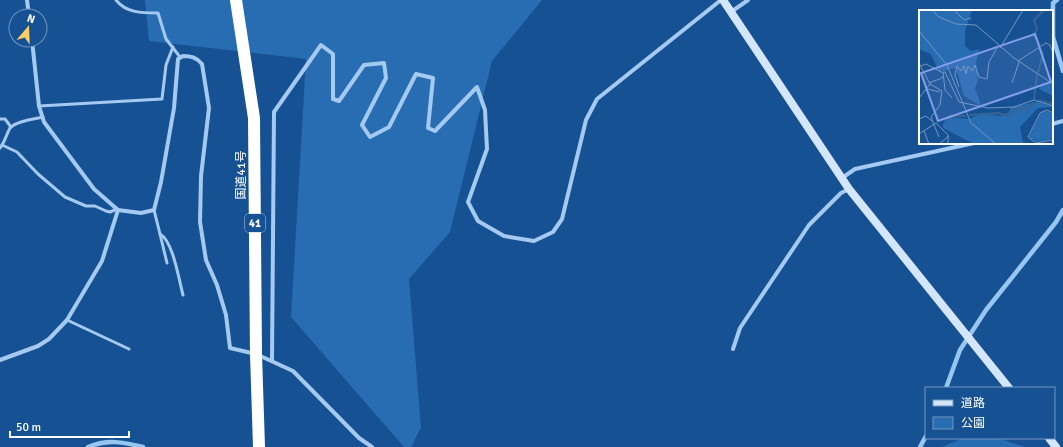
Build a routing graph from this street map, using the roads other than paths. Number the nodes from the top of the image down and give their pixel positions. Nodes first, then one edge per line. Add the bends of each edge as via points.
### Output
1 (116, 0) edge
2 (236, 0) edge
3 (722, 0) edge
4 (748, 0) edge
5 (730, 12) junction
6 (173, 47) junction
7 (33, 48) edge
8 (180, 57) junction
9 (39, 106) junction
10 (43, 117) junction
11 (0, 119) edge
12 (1063, 121) edge
13 (1053, 124) edge
14 (11, 127) junction
15 (969, 144) edge
16 (1, 146) edge
17 (841, 178) junction
18 (849, 189) junction
19 (117, 209) junction
20 (154, 210) junction
21 (160, 234) junction
22 (167, 263) dead end
23 (183, 294) dead end
24 (67, 320) junction
25 (129, 349) dead end
26 (734, 349) dead end
27 (256, 354) junction
28 (0, 360) edge
29 (272, 361) junction
30 (1008, 387) edge
31 (1050, 439) edge
32 (259, 447) edge
33 (372, 447) edge
34 (1056, 447) edge

1 - 6 lane via 132,11 158,13 166,39
2 - 27 highway, 国道41号 / 41 via 254,118
3 - 5 street
3 - 29 street via 597,99 586,120 562,218 553,232 534,241 504,236 478,221 468,202 486,149 485,110 477,88 435,131 428,128 433,78 416,74 389,127 370,137 362,125 386,78 384,63 364,65 339,101 333,98 333,54 321,45 274,112
4 - 5 street
5 - 17 street
6 - 8 lane
6 - 9 lane via 166,65 162,99
7 - 9 street
8 - 20 street via 176,70 169,140
8 - 27 street via 191,56 202,64 209,108 201,176 200,222 206,260 226,315 230,348
9 - 10 street
10 - 14 lane
10 - 19 street via 44,122 94,189
11 - 14 lane via 5,119
12 - 13 street
14 - 16 lane
15 - 17 street via 855,169
16 - 19 lane via 17,152 65,197 110,212
17 - 18 street
18 - 26 street via 841,193 809,225 740,328
18 - 30 street
19 - 20 street via 141,213
19 - 24 street via 102,261
20 - 21 lane
21 - 22 lane
21 - 23 lane via 165,236 171,247
24 - 25 lane
24 - 28 street via 49,339 38,346
27 - 29 street
27 - 32 highway, 国道41号 / 41
29 - 33 street via 293,370 359,438
31 - 34 street

